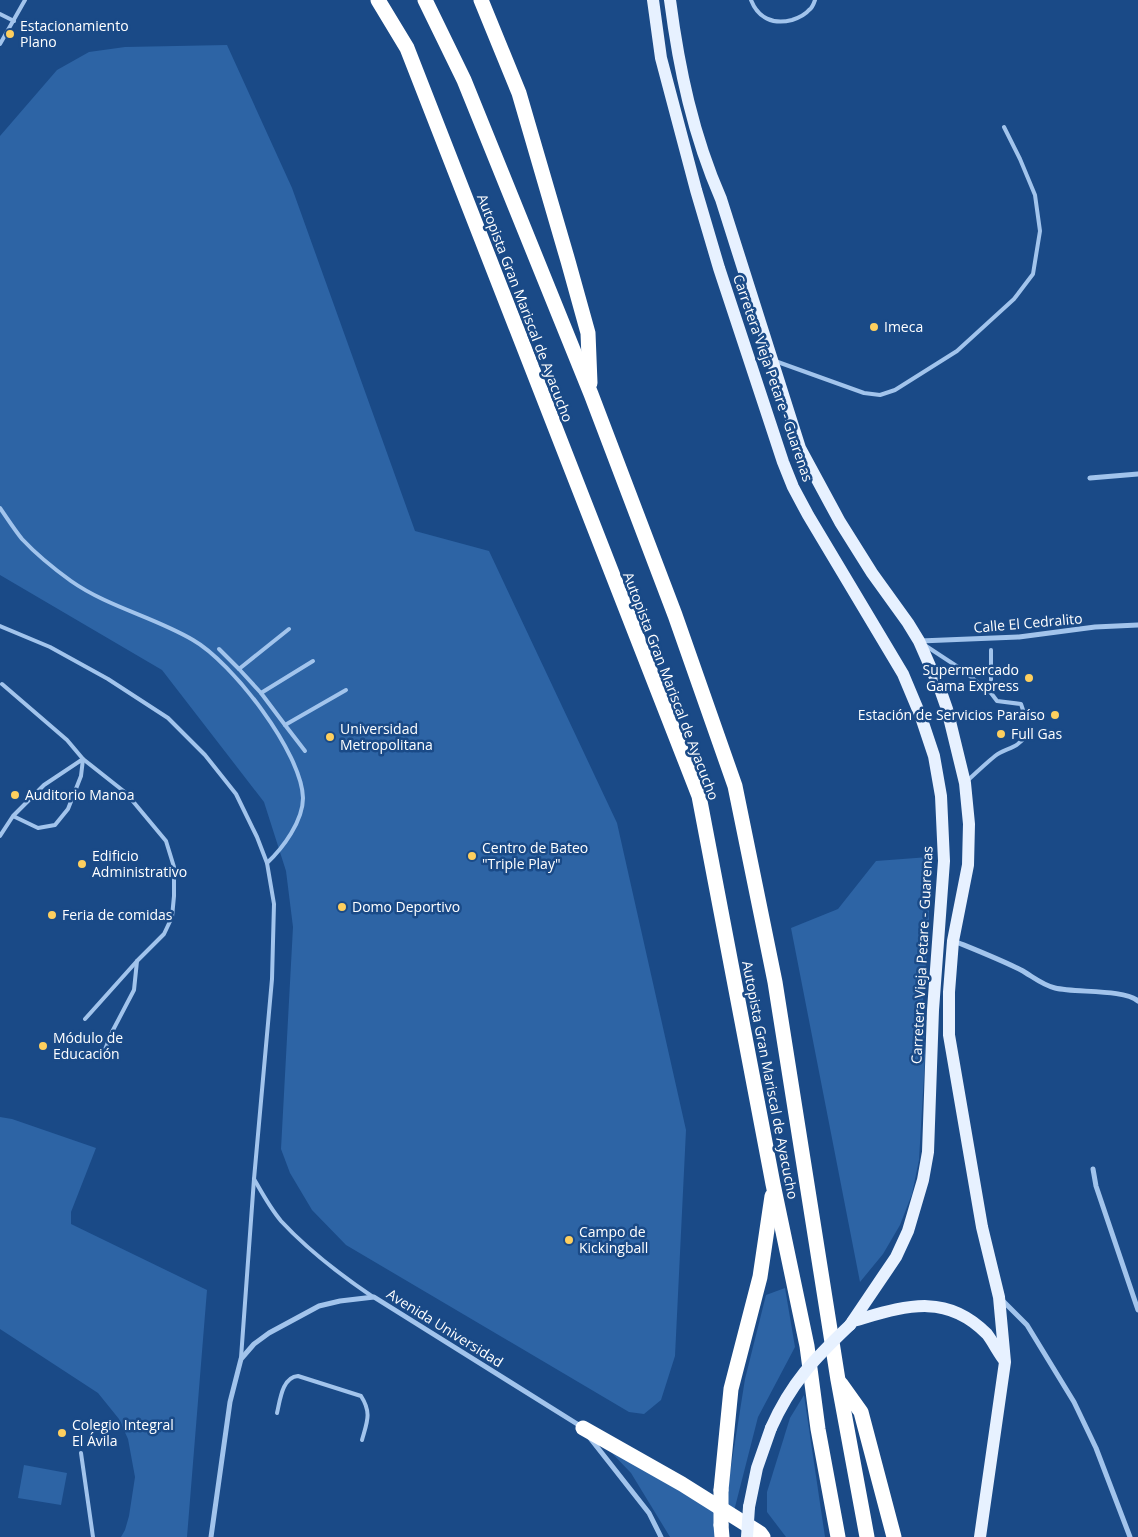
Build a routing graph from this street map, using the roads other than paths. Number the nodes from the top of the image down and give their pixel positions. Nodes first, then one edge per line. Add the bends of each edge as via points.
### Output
1 (25, 0) edge
2 (367, 0) edge
3 (378, 0) edge
4 (425, 0) edge
5 (482, 0) edge
6 (653, 0) edge
7 (670, 0) edge
8 (750, 0) edge
9 (816, 0) edge
10 (0, 14) edge
11 (14, 21) junction
12 (0, 44) edge
13 (407, 48) junction
14 (1004, 127) dead end
15 (773, 360) junction
16 (591, 394) junction
17 (1138, 474) edge
18 (1090, 478) dead end
19 (0, 508) edge
20 (1138, 625) edge
21 (0, 626) edge
22 (290, 629) dead end
23 (919, 642) junction
24 (219, 649) dead end
25 (991, 650) dead end
26 (313, 661) dead end
27 (239, 669) junction
28 (2, 684) dead end
29 (346, 690) dead end
30 (261, 693) junction
31 (991, 693) junction
32 (1026, 716) dead end
33 (285, 725) junction
34 (1025, 736) dead end
35 (305, 751) dead end
36 (83, 758) junction
37 (965, 783) junction
38 (13, 816) junction
39 (0, 836) edge
40 (267, 863) junction
41 (953, 941) junction
42 (136, 961) junction
43 (1138, 1001) edge
44 (85, 1019) dead end
45 (104, 1052) dead end
46 (1093, 1169) dead end
47 (254, 1179) junction
48 (773, 1184) junction
49 (374, 1297) junction
50 (998, 1297) junction
51 (1138, 1310) edge
52 (851, 1323) junction
53 (241, 1359) junction
54 (1005, 1362) junction
55 (838, 1380) junction
56 (277, 1413) dead end
57 (583, 1428) junction
58 (362, 1440) dead end
59 (81, 1454) dead end
60 (721, 1531) edge
61 (93, 1537) edge
62 (211, 1537) edge
63 (661, 1537) edge
64 (747, 1537) edge
65 (763, 1537) edge
66 (838, 1537) edge
67 (867, 1537) edge
68 (894, 1537) edge
69 (980, 1537) edge
70 (1130, 1537) edge

1 - 11 lane
2 - 13 highway
3 - 13 highway, Autopista Gran Mariscal de Ayacucho
4 - 16 highway, Autopista Gran Mariscal de Ayacucho via 464,80
5 - 16 highway via 519,93 588,333
6 - 52 main road, Carretera Vieja Petare - Guarenas via 661,58 696,190 783,462 808,515 903,674 934,756 941,796 944,861 925,1171 908,1232 896,1257
7 - 15 main road, Carretera Vieja Petare - Guarenas via 687,101
8 - 9 lane via 767,20 783,22 799,18
10 - 11 lane
11 - 12 lane
13 - 48 highway, Autopista Gran Mariscal de Ayacucho via 698,796
14 - 15 lane via 1035,195 1040,231 1033,274 1014,299 957,351 895,390 880,395 864,393
15 - 23 main road, Carretera Vieja Petare - Guarenas via 800,448 812,472 872,573
16 - 55 highway, Autopista Gran Mariscal de Ayacucho via 676,615 735,786 775,982
17 - 18 street
19 - 40 lane via 21,538 72,582 193,640 240,682 260,707 293,759 303,799 295,825
20 - 23 street, Calle El Cedralito via 1019,637
21 - 40 lane via 50,647 168,718 205,755 236,794
22 - 27 lane
23 - 31 lane via 962,669
23 - 37 main road, Carretera Vieja Petare - Guarenas via 947,709
24 - 27 lane
25 - 31 lane
26 - 30 lane
27 - 30 lane
28 - 36 lane
29 - 33 lane
30 - 33 lane
31 - 32 lane via 997,701 1021,704
33 - 35 lane
34 - 37 lane via 1016,746 996,754
36 - 38 lane via 44,785
36 - 38 lane via 81,776 68,809 55,825 38,828
36 - 42 lane via 126,793 166,841 174,867 172,916 164,934
37 - 41 main road, Carretera Vieja Petare - Guarenas via 968,865
38 - 39 lane
40 - 47 lane via 274,904 272,979
41 - 43 street via 1002,961 1052,988 1123,995
41 - 50 main road, Carretera Vieja Petare - Guarenas via 950,1035 982,1227
42 - 44 lane
42 - 45 lane via 134,990
46 - 51 street
47 - 49 lane via 269,1205 293,1232
47 - 53 lane
48 - 60 highway, bridge via 760,1277 731,1389 721,1490
48 - 66 highway, Autopista Gran Mariscal de Ayacucho via 807,1346
49 - 53 street, Avenida Universidad via 319,1306 268,1333
49 - 57 street, Avenida Universidad
50 - 54 main road, Carretera Vieja Petare - Guarenas
50 - 70 street via 1027,1325 1074,1402 1096,1448
52 - 54 main road via 905,1306 941,1307 973,1322 988,1335
52 - 64 main road, bridge via 820,1353 781,1406 757,1468
53 - 62 street, Avenida Universidad via 230,1402
54 - 69 main road, Carretera Vieja Petare - Guarenas
55 - 67 highway, Autopista Gran Mariscal de Ayacucho
55 - 68 highway via 861,1412
56 - 58 lane via 286,1382 294,1376 361,1396 369,1416
57 - 63 street via 649,1513
57 - 65 highway via 682,1484
59 - 61 lane

